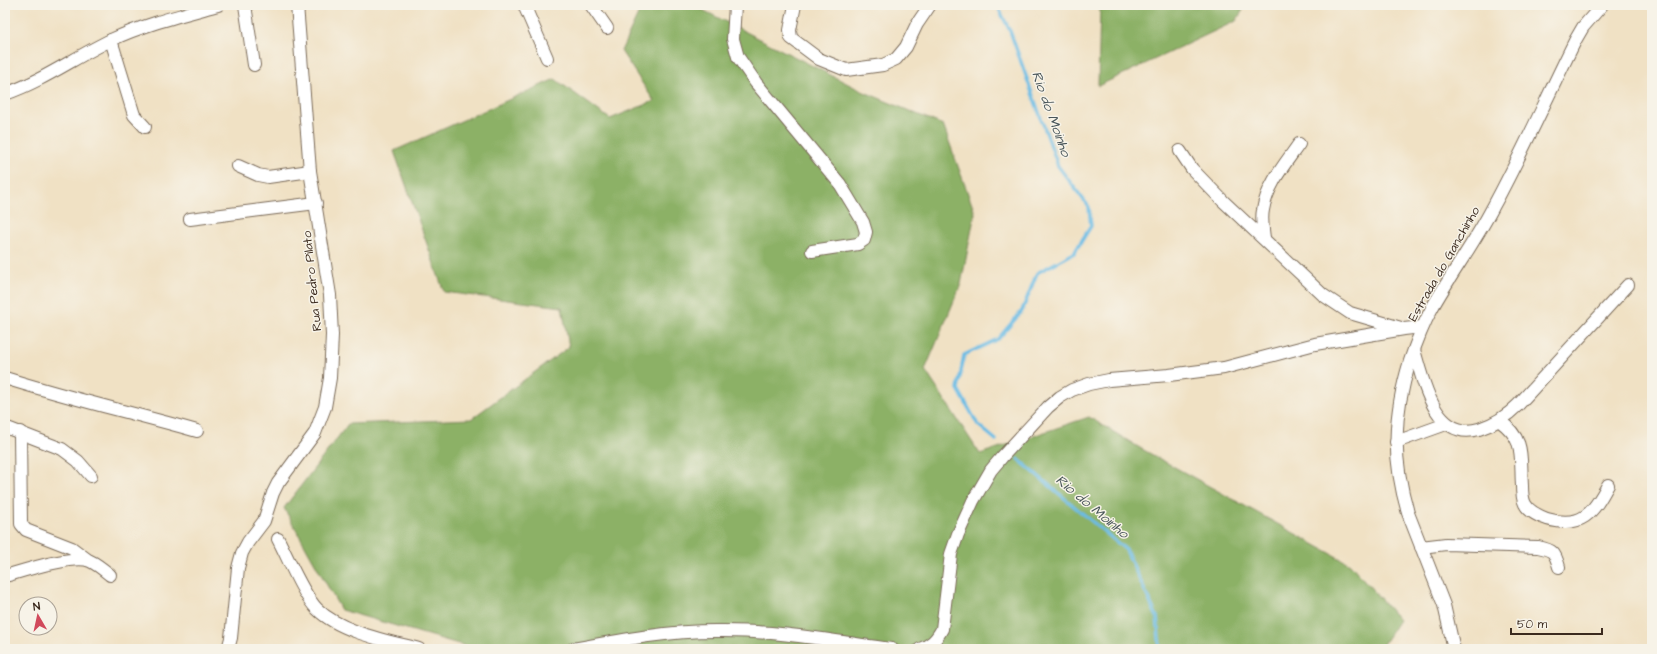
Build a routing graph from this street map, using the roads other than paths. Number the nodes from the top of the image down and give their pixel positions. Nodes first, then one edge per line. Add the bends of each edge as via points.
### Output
1 (218, 5) edge
2 (245, 5) edge
3 (297, 5) edge
4 (524, 5) edge
5 (591, 5) edge
6 (735, 5) edge
7 (795, 5) edge
8 (930, 5) edge
9 (1602, 5) edge
10 (607, 28) dead end
11 (111, 40) junction
12 (547, 58) dead end
13 (254, 65) dead end
14 (5, 94) edge
15 (145, 127) dead end
16 (1299, 144) dead end
17 (1180, 151) dead end
18 (238, 166) dead end
19 (310, 171) junction
20 (316, 203) junction
21 (190, 219) dead end
22 (1264, 238) junction
23 (812, 251) dead end
24 (1628, 285) dead end
25 (1422, 327) junction
26 (1404, 329) junction
27 (1414, 350) junction
28 (5, 378) edge
29 (1500, 420) junction
30 (1446, 424) junction
31 (5, 427) edge
32 (197, 431) dead end
33 (20, 432) junction
34 (1396, 442) junction
35 (91, 476) dead end
36 (1608, 485) dead end
37 (278, 539) dead end
38 (1421, 547) junction
39 (88, 560) junction
40 (1559, 567) dead end
41 (110, 575) dead end
42 (5, 576) edge
43 (228, 649) edge
44 (419, 649) edge
45 (573, 649) edge
46 (892, 649) edge
47 (920, 649) edge
48 (1454, 649) edge

1 - 11 street via 168,19
2 - 13 street
3 - 19 street, Rua Pedro Pilato
4 - 12 street
5 - 10 street
6 - 23 street via 733,39 738,57 756,83 840,184 863,222 866,232 864,240 858,244
7 - 8 street via 791,38 819,59 846,70 883,65 896,59 906,47
9 - 25 street, Estrada do Ganchinho via 1576,39 1511,175
11 - 14 street via 33,83
11 - 15 street via 134,115
16 - 22 street via 1267,193 1262,211
17 - 22 street via 1192,169
18 - 19 street via 268,177
19 - 20 street, Rua Pedro Pilato
20 - 21 street
20 - 43 street, Rua Pedro Pilato via 331,311 332,356 325,407 315,433 278,483 264,521 242,554
22 - 26 street via 1324,295 1350,313
24 - 29 street via 1518,405
25 - 26 street
25 - 27 street, Estrada do Ganchinho
26 - 47 street via 1315,344 1224,368 1169,376 1109,380 1089,384 1060,397 1007,452 983,483 951,554 942,630 929,646
27 - 30 street via 1430,396
27 - 34 street, Estrada do Ganchinho via 1398,405
28 - 32 street via 51,393
29 - 30 street via 1466,431
29 - 36 street via 1513,432 1518,441 1522,460 1524,503 1536,514 1550,520 1580,520 1592,512
30 - 34 street
31 - 33 street
33 - 35 street via 62,449 78,460
33 - 39 street via 21,524 26,530 72,548
34 - 38 street, Estrada do Ganchinho via 1403,498
37 - 44 street via 308,599 326,617 356,631
38 - 40 street via 1446,544 1538,548 1555,554
38 - 48 street, Estrada do Ganchinho via 1444,605
39 - 41 street
39 - 42 street via 73,559
45 - 46 street via 638,637 716,631 781,634

